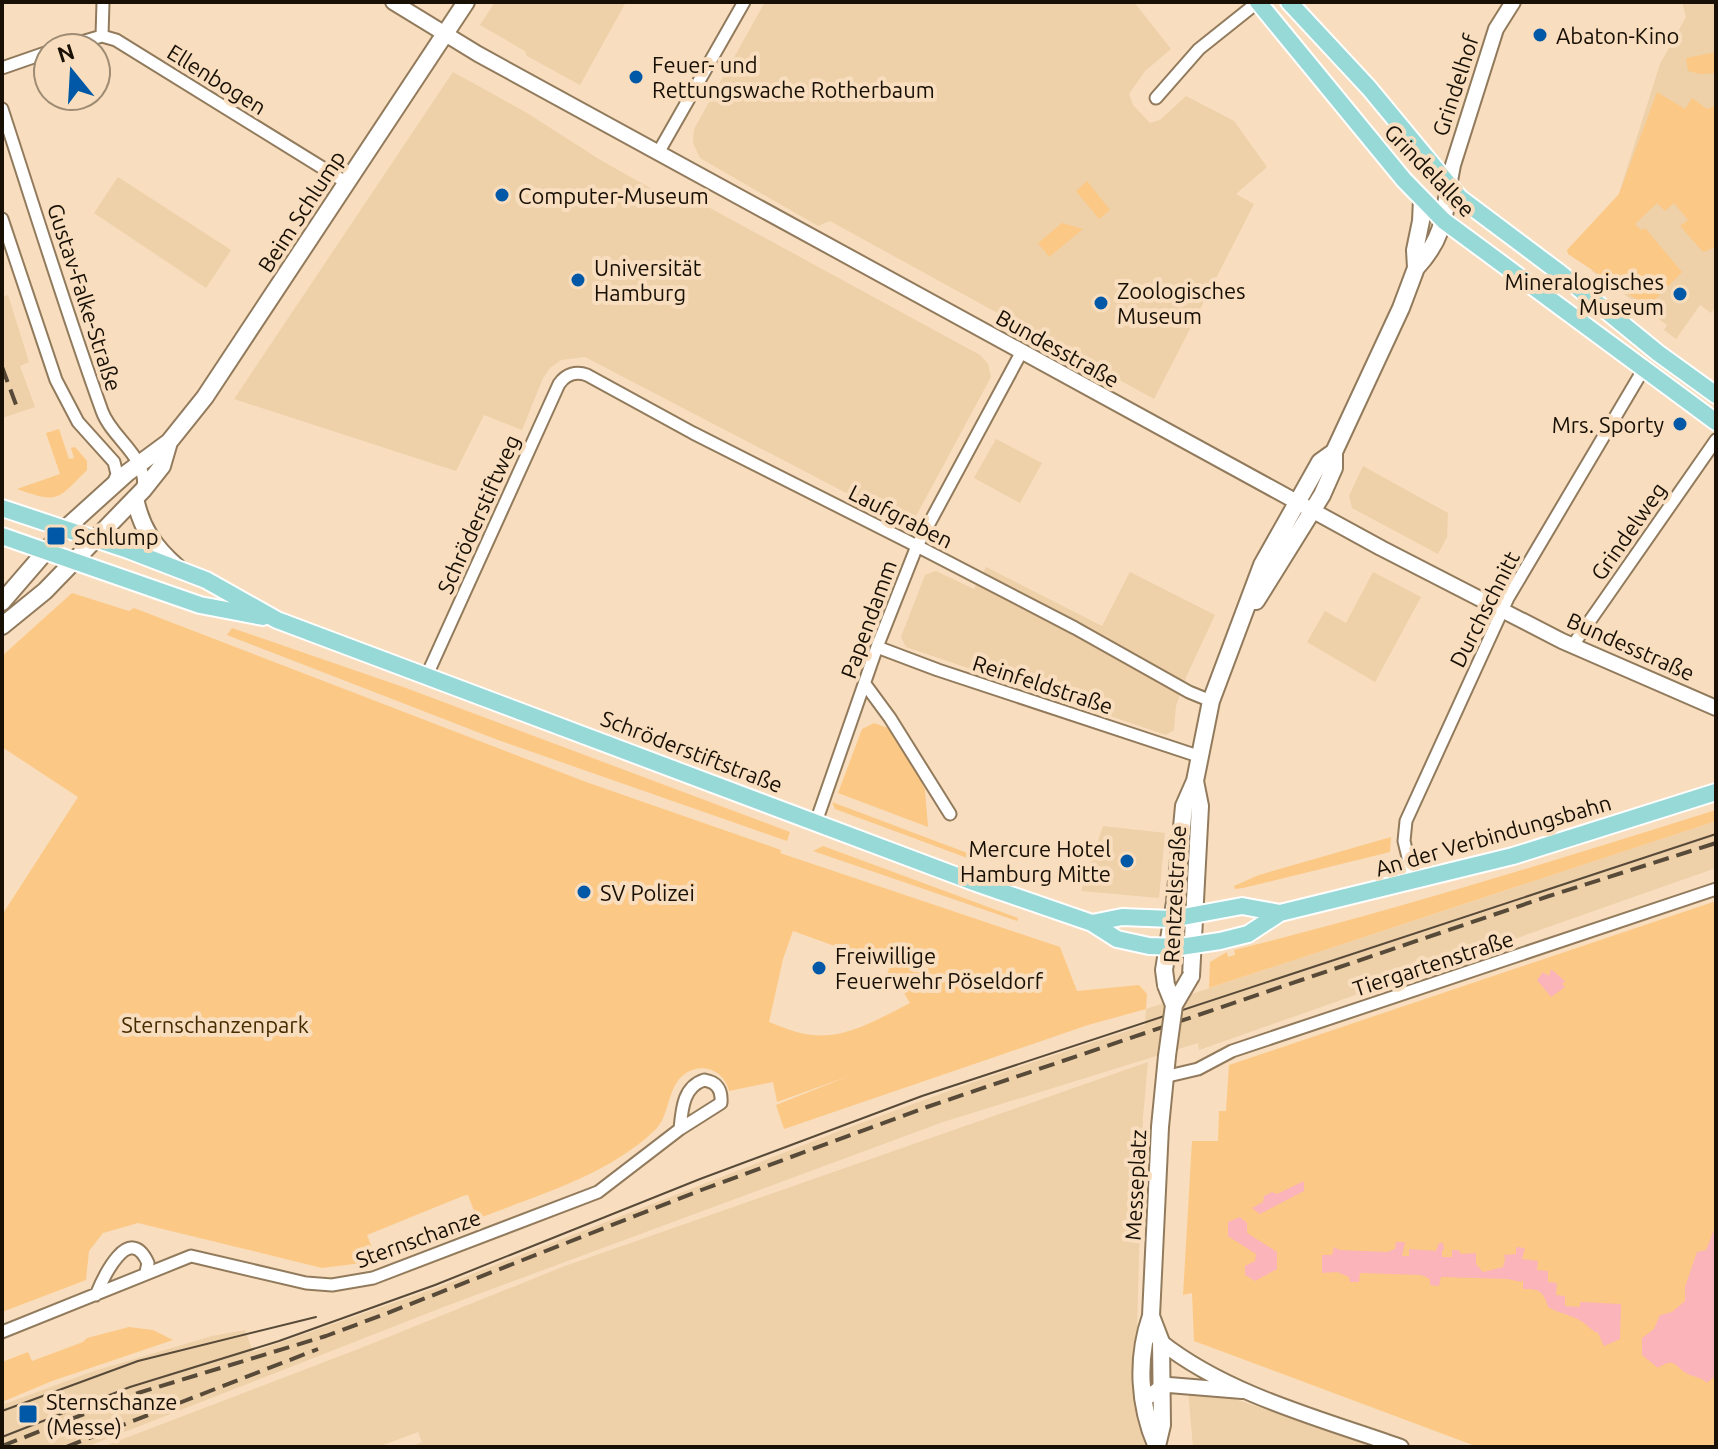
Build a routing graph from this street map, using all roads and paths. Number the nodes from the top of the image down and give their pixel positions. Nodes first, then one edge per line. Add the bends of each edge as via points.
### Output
1 (103, 2) edge
2 (393, 2) edge
3 (466, 2) edge
4 (744, 2) edge
5 (1258, 2) edge
6 (1289, 2) edge
7 (1513, 2) edge
8 (102, 32) edge
9 (445, 34) junction
10 (112, 39) edge
11 (32, 58) edge
12 (2, 68) edge
13 (1156, 98) dead end
14 (2, 109) edge
15 (658, 153) junction
16 (347, 183) junction
17 (1449, 186) junction
18 (1422, 199) junction
19 (2, 219) edge
20 (1444, 221) junction
21 (1416, 268) junction
22 (1021, 353) junction
23 (1643, 370) junction
24 (571, 374) joint
25 (1716, 395) edge
26 (1716, 422) edge
27 (1716, 440) edge
28 (169, 442) junction
29 (1334, 452) junction
30 (138, 463) junction
31 (112, 486) junction
32 (139, 494) junction
33 (1297, 502) junction
34 (2, 508) edge
35 (1313, 510) junction
36 (65, 529) junction
37 (2, 536) edge
38 (97, 539) junction
39 (917, 546) junction
40 (43, 552) junction
41 (73, 563) junction
42 (181, 570) junction
43 (2, 602) edge
44 (1501, 611) junction
45 (277, 620) junction
46 (1241, 624) junction
47 (2, 626) edge
48 (1573, 645) junction
49 (877, 647) junction
50 (427, 675) junction
51 (865, 684) junction
52 (1211, 701) junction
53 (1716, 708) edge
54 (1198, 756) junction
55 (1195, 781) junction
56 (1716, 792) edge
57 (950, 814) dead end
58 (816, 822) junction
59 (1414, 882) junction
60 (1716, 889) edge
61 (1280, 913) junction
62 (1196, 916) junction
63 (1172, 919) junction
64 (1092, 923) junction
65 (1194, 946) junction
66 (1168, 947) junction
67 (1174, 1005) junction
68 (1167, 1056) joint
69 (1164, 1077) junction
70 (680, 1129) junction
71 (146, 1272) junction
72 (96, 1295) junction
73 (1151, 1316) junction
74 (2, 1332) edge
75 (1161, 1342) junction
76 (1160, 1388) junction
77 (1246, 1392) junction
78 (1144, 1400) junction
79 (1157, 1447) edge
80 (1401, 1447) edge

1 - 8 street
2 - 9 street, Bundesstraße
3 - 9 main road, Beim Schlump
4 - 15 street
5 - 13 street via 1199,49
5 - 18 main road, Grindelallee
6 - 17 main road, Grindelallee
7 - 17 street, Grindelhof via 1496,29
9 - 15 street, Bundesstraße
9 - 16 main road, Beim Schlump
10 - 16 street, Ellenbogen
11 - 12 street
14 - 30 street, Gustav-Falke-Straße via 104,415
15 - 22 street, Bundesstraße
16 - 28 main road, Beim Schlump via 211,389
17 - 20 main road, Rentzelstraße
17 - 25 main road, Grindelallee via 1482,217
18 - 20 main road, Grindelallee
18 - 21 main road, Rentzelstraße
19 - 31 street via 56,380 78,422 114,462
20 - 21 main road, Rentzelstraße
20 - 23 main road, Grindelallee
21 - 29 main road, Rentzelstraße
22 - 33 street, Bundesstraße
22 - 39 street, Papendamm
23 - 26 main road, Grindelallee
23 - 44 street, Durchschnitt
24 - 39 street, Laufgraben via 587,375
24 - 50 street, Schröderstiftweg via 559,384
27 - 48 street, Grindelweg
28 - 30 main road, Beim Schlump
28 - 32 main road, Beim Schlump via 162,466
29 - 33 main road, Rentzelstraße via 1320,462
29 - 35 main road, Rentzelstraße via 1334,468
30 - 31 main road, Beim Schlump
30 - 32 street, Gustav-Falke-Straße via 143,474
31 - 36 main road, Beim Schlump
32 - 38 main road, Beim Schlump
32 - 42 main road via 148,536
33 - 35 street, Bundesstraße
33 - 46 main road, Rentzelstraße via 1262,565
34 - 36 main road, Schröderstiftstraße
35 - 44 street, Bundesstraße
35 - 46 main road, Rentzelstraße
36 - 38 main road, Schröderstiftstraße
36 - 40 main road, Beim Schlump
37 - 40 main road, Schröderstiftstraße
38 - 41 main road, Beim Schlump
38 - 42 main road, Schröderstiftstraße
39 - 49 street, Papendamm
39 - 52 street, Laufgraben
40 - 41 main road, Schröderstiftstraße
40 - 43 main road, Beim Schlump
41 - 45 main road, Schröderstiftstraße via 200,605
41 - 47 main road, Beim Schlump
42 - 45 main road, Schröderstiftstraße
44 - 48 street, Bundesstraße
44 - 59 street, Durchschnitt via 1406,821 1404,841
45 - 50 main road, Schröderstiftstraße
46 - 52 main road, Rentzelstraße
48 - 53 street, Bundesstraße
49 - 51 street, Papendamm
49 - 54 street, Reinfeldstraße
50 - 58 main road, Schröderstiftstraße
51 - 57 street
51 - 58 street, Papendamm
52 - 54 main road, Rentzelstraße
54 - 55 main road, Rentzelstraße
55 - 62 main road, Rentzelstraße via 1200,806
55 - 63 main road, Rentzelstraße via 1184,806
56 - 59 main road, An der Verbindungsbahn
58 - 64 main road, Schröderstiftstraße
59 - 61 main road, An der Verbindungsbahn
60 - 69 street, Tiergartenstraße
61 - 62 main road, An der Verbindungsbahn via 1242,906
61 - 65 main road, An der Verbindungsbahn via 1248,934
62 - 63 main road, An der Verbindungsbahn
62 - 65 main road, Rentzelstraße
63 - 64 main road, Schröderstiftstraße via 1122,917
63 - 66 main road, Rentzelstraße
64 - 66 main road, Schröderstiftstraße via 1117,939
65 - 66 main road, An der Verbindungsbahn
65 - 67 main road, Rentzelstraße, bridge via 1191,976
66 - 67 main road, Rentzelstraße, bridge via 1163,978
67 - 68 main road, Rentzelstraße, bridge
68 - 69 main road, Messeplatz
69 - 73 main road, Messeplatz
70 - 70 street, Sternschanze via 721,1103 716,1084 704,1080 690,1088
70 - 71 street, Sternschanze via 598,1192 361,1281 306,1283 191,1256
71 - 72 street, Sternschanze
71 - 72 street via 142,1254 132,1249 120,1253
72 - 74 street, Sternschanze
73 - 75 main road, Messeplatz
73 - 78 main road, Messeplatz via 1141,1370
75 - 76 main road, Messeplatz
75 - 77 street
76 - 77 street
76 - 78 street
76 - 79 main road, Messeplatz
77 - 80 street
78 - 79 main road, Messeplatz via 1147,1427

